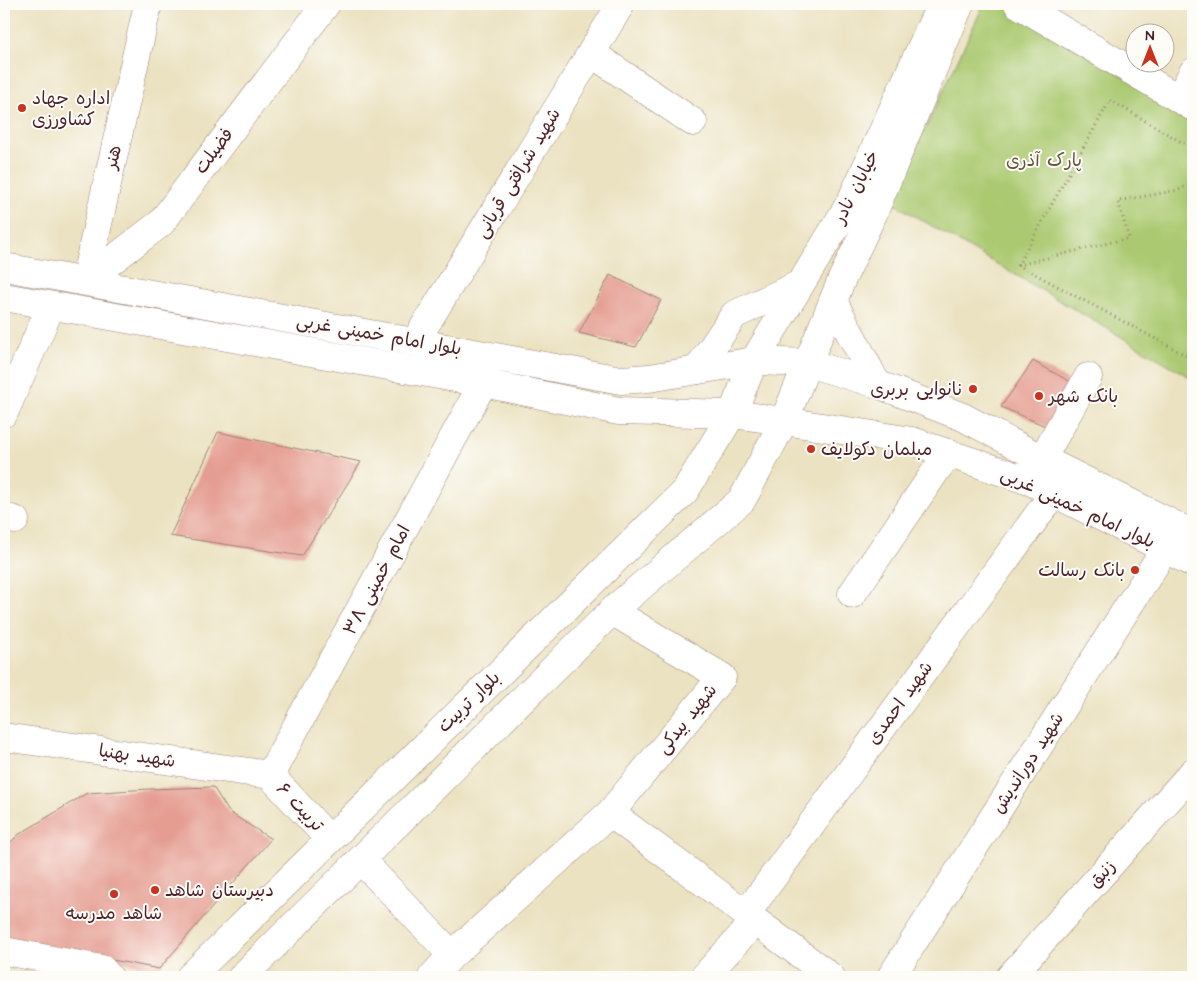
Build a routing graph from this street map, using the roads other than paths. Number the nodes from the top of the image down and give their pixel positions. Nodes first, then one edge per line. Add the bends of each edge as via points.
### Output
1 (148, 4) edge
2 (326, 4) edge
3 (621, 4) edge
4 (941, 4) edge
5 (960, 4) edge
6 (1018, 4) edge
7 (591, 53) junction
8 (1193, 72) edge
9 (1186, 103) edge
10 (693, 122) dead end
11 (4, 266) edge
12 (85, 281) junction
13 (800, 284) junction
14 (4, 297) edge
15 (833, 301) junction
16 (51, 306) junction
17 (415, 342) junction
18 (754, 361) junction
19 (808, 363) junction
20 (697, 370) junction
21 (1088, 377) dead end
22 (482, 383) junction
23 (877, 384) junction
24 (4, 413) edge
25 (732, 414) junction
26 (784, 421) junction
27 (948, 453) junction
28 (1042, 459) junction
29 (1054, 493) junction
30 (1193, 534) edge
31 (1165, 549) junction
32 (1193, 563) edge
33 (852, 594) dead end
34 (612, 611) junction
35 (4, 738) edge
36 (1193, 772) edge
37 (270, 775) junction
38 (610, 812) junction
39 (330, 839) junction
40 (361, 860) junction
41 (750, 917) junction
42 (4, 951) edge
43 (452, 956) junction
44 (108, 977) edge
45 (190, 977) edge
46 (242, 977) edge
47 (432, 977) edge
48 (704, 977) edge
49 (831, 977) edge
50 (890, 977) edge
51 (1010, 977) edge

1 - 12 main road, هنر
2 - 12 main road, فضیلت via 160,223
3 - 7 main road, شهید شرافتی قربانی
4 - 13 main road, خیابان نادر via 850,203
5 - 15 main road, خیابان نادر via 874,212
6 - 9 main road
7 - 10 main road
7 - 17 main road, شهید شرافتی قربانی
8 - 9 main road
11 - 12 main road, بلوار امام خمینی غربی
12 - 17 main road, بلوار امام خمینی غربی
13 - 18 main road, خیابان نادر
13 - 20 main road via 734,316
14 - 16 main road, بلوار امام خمینی غربی
15 - 19 main road, خیابان نادر
15 - 23 main road
16 - 22 main road, بلوار امام خمینی غربی
16 - 24 main road
17 - 20 main road, بلوار امام خمینی غربی via 621,380
18 - 19 main road, بلوار امام خمینی غربی
18 - 20 main road, بلوار امام خمینی غربی
18 - 25 main road, بلوار تربیت
19 - 23 main road, بلوار امام خمینی غربی
19 - 26 main road, خیابان نادر
21 - 28 main road
22 - 25 main road, بلوار امام خمینی غربی via 619,411
22 - 37 main road, ۳۸ امام خمینی
23 - 28 main road, بلوار امام خمینی غربی via 963,417
25 - 26 main road, بلوار امام خمینی غربی
25 - 39 main road, بلوار تربیت via 685,491
26 - 27 main road, بلوار امام خمینی غربی via 912,441
26 - 34 main road, بلوار تربیت via 742,500
27 - 29 main road, بلوار امام خمینی غربی via 1032,482
27 - 33 main road
28 - 30 main road, بلوار امام خمینی غربی
29 - 31 main road, بلوار امام خمینی غربی
29 - 41 main road, شهید احمدی
31 - 32 main road, بلوار امام خمینی غربی
31 - 50 main road, شهید دوراندیش
34 - 38 main road, شهید بیدکی via 722,677
34 - 40 main road, بلوار تربیت
35 - 37 main road, شهید بهنیا
36 - 51 main road, زنبق
37 - 39 main road, تربیت ۶
38 - 41 main road
38 - 43 main road, شهید بیدکی
39 - 45 main road, بلوار تربیت
40 - 43 main road
40 - 46 main road, بلوار تربیت
41 - 48 main road, شهید احمدی
41 - 49 main road
42 - 44 main road via 102,969
43 - 47 main road, شهید بیدکی

